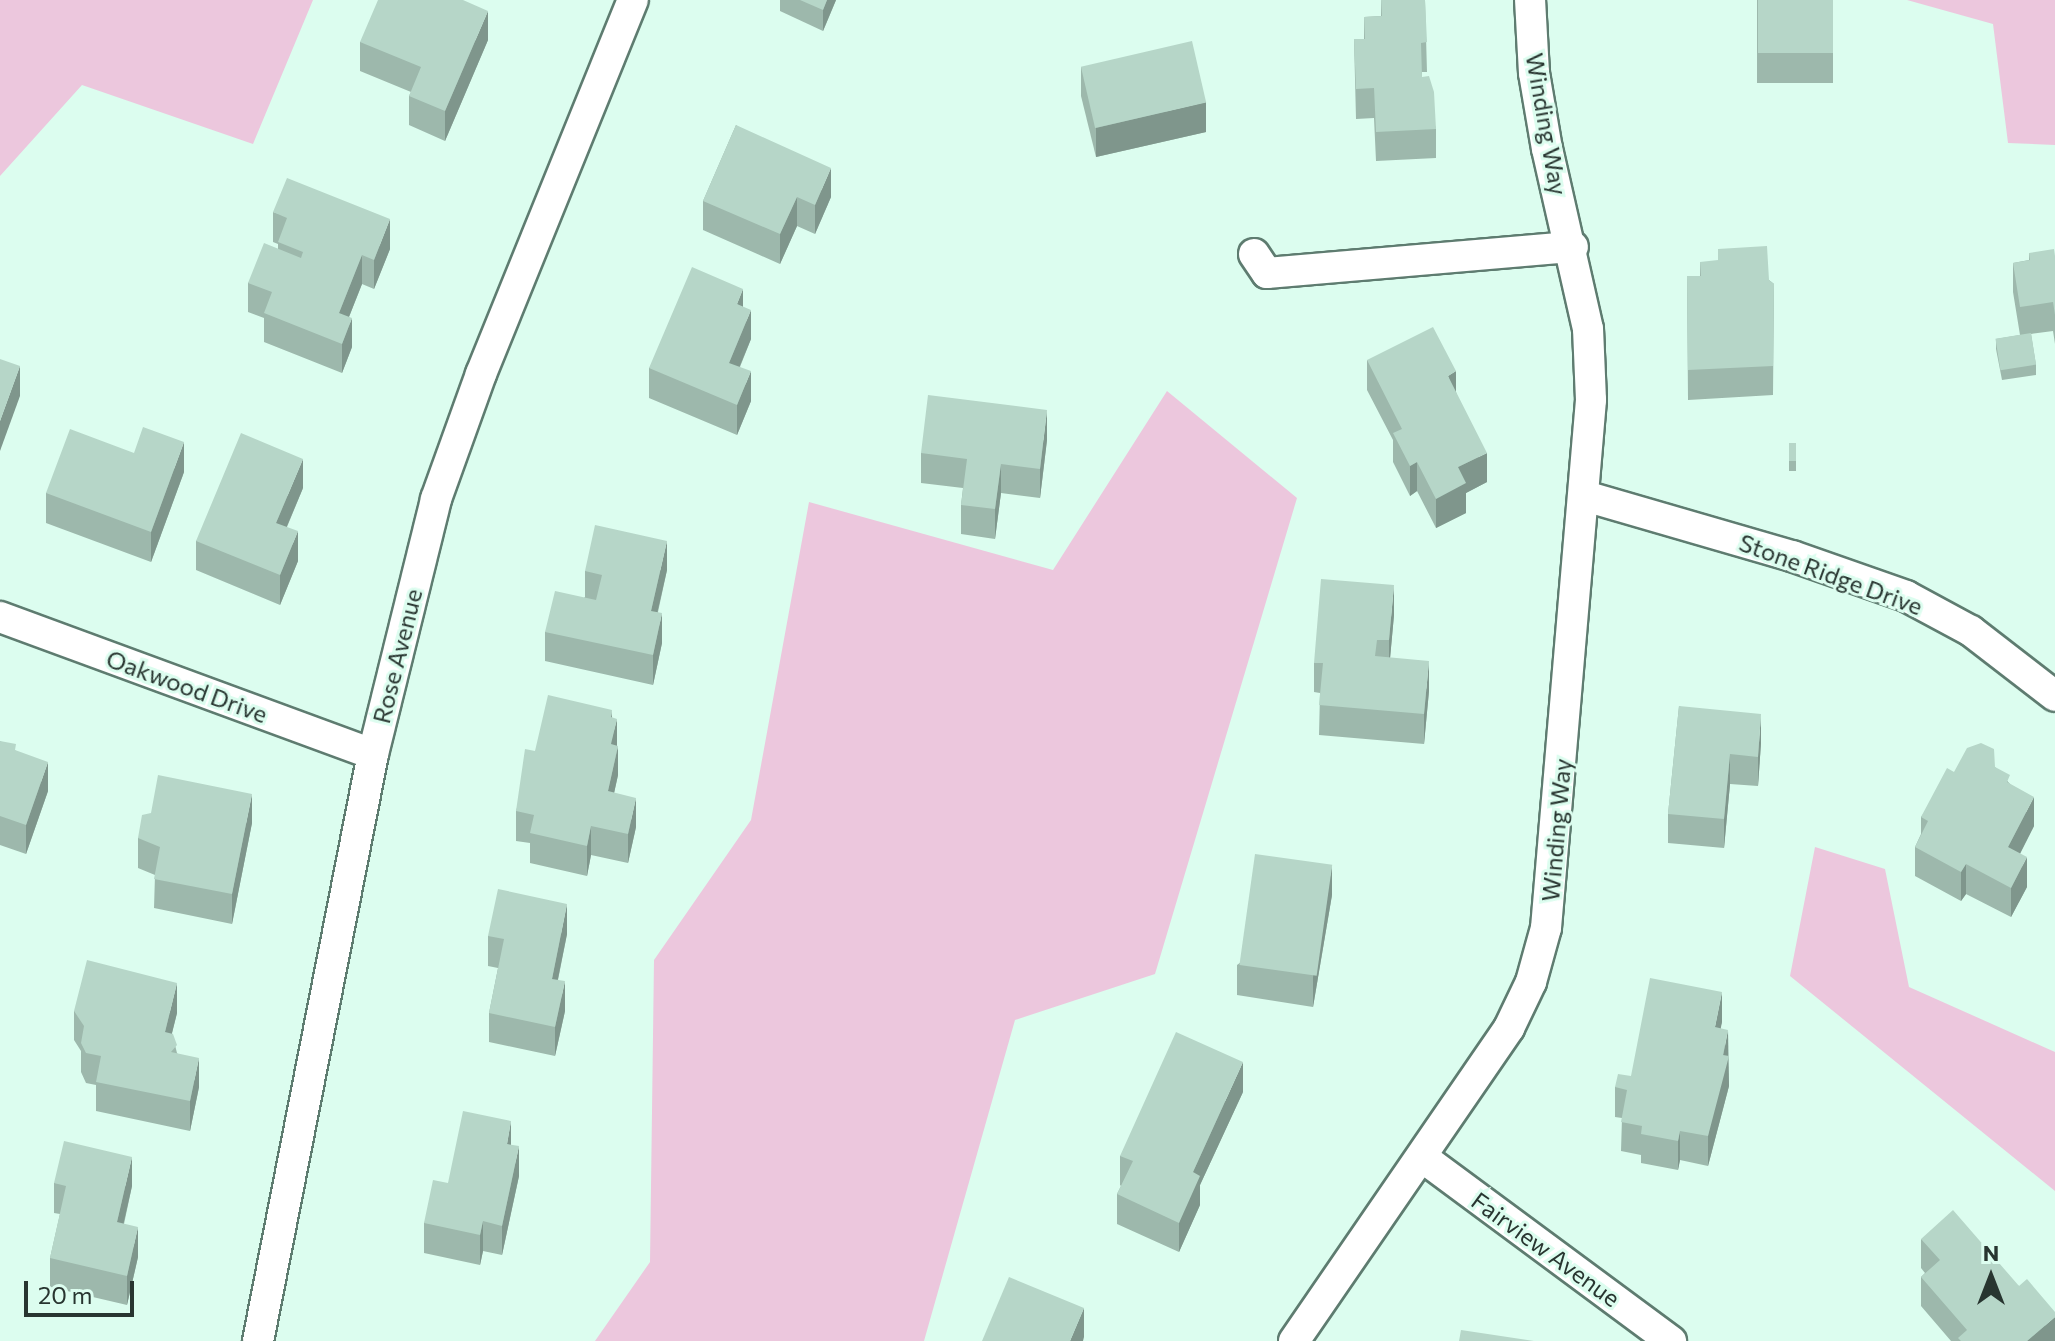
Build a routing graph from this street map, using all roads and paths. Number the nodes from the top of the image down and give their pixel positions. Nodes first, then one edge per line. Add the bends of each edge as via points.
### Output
1 (633, 0) edge
2 (1530, 0) edge
3 (1573, 247) junction
4 (1254, 254) dead end
5 (1585, 496) junction
6 (0, 617) edge
7 (2055, 696) edge
8 (373, 754) junction
9 (1422, 1157) junction
10 (258, 1341) edge
11 (1294, 1341) edge
12 (1671, 1341) edge

1 - 8 street, Rose Avenue via 441,485
2 - 3 street, Winding Way via 1539,103
3 - 4 street via 1267,273
3 - 5 street, Winding Way via 1588,329
5 - 7 street, Stone Ridge Drive via 1792,556 1906,596 1971,631
5 - 9 street, Winding Way via 1546,928 1531,982 1509,1028
6 - 8 street, Oakwood Drive
8 - 10 street, Rose Avenue
9 - 11 street, Winding Way
9 - 12 street, Fairview Avenue

